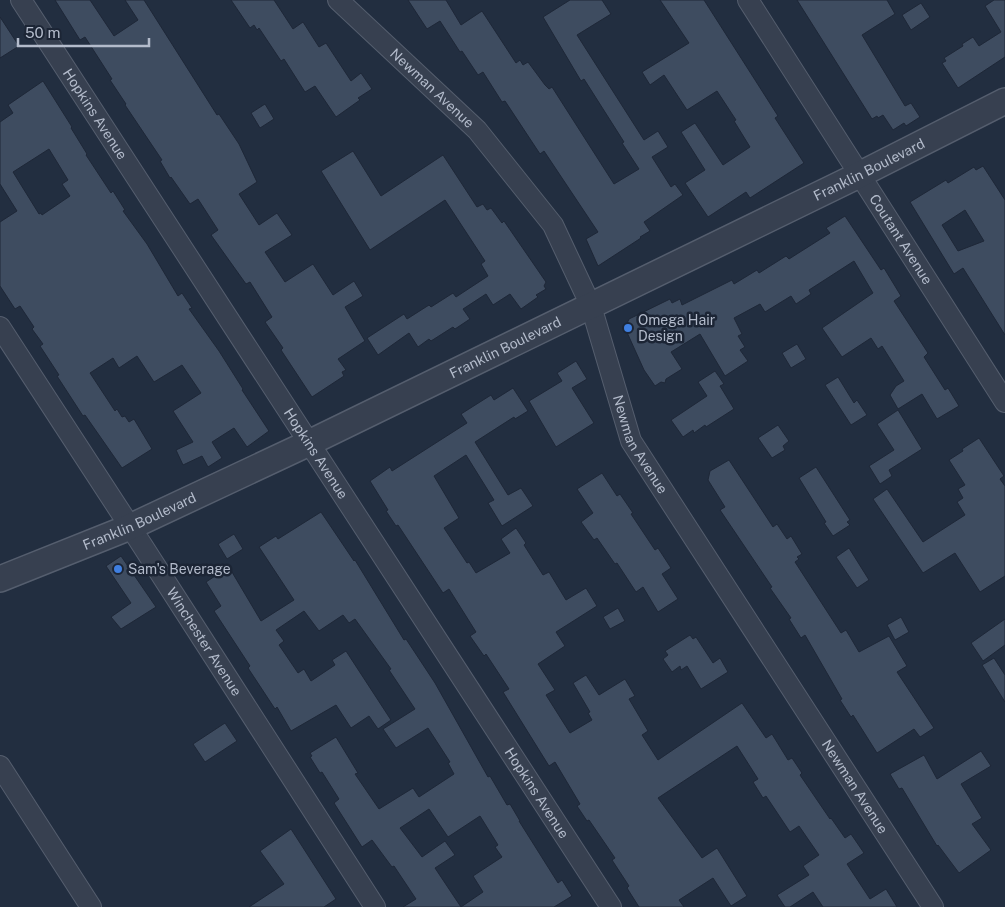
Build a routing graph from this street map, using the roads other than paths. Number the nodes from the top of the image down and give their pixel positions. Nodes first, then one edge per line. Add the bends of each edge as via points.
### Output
1 (21, 0) edge
2 (338, 0) edge
3 (748, 0) edge
4 (1005, 101) edge
5 (859, 175) junction
6 (591, 306) junction
7 (0, 327) edge
8 (1005, 402) edge
9 (308, 443) junction
10 (130, 526) junction
11 (0, 579) edge
12 (0, 766) edge
13 (91, 907) edge
14 (375, 907) edge
15 (611, 907) edge
16 (933, 907) edge

1 - 9 street, Hopkins Avenue
2 - 6 street, Newman Avenue via 477,130 552,225
3 - 5 street, Coutant Avenue
4 - 5 street, Franklin Boulevard
5 - 6 street, Franklin Boulevard
5 - 8 street, Coutant Avenue
6 - 9 street, Franklin Boulevard
6 - 16 street, Newman Avenue via 630,441
7 - 10 street, Winchester Avenue
9 - 10 street, Franklin Boulevard
9 - 15 street, Hopkins Avenue
10 - 11 street, Franklin Boulevard
10 - 14 street, Winchester Avenue
12 - 13 street

